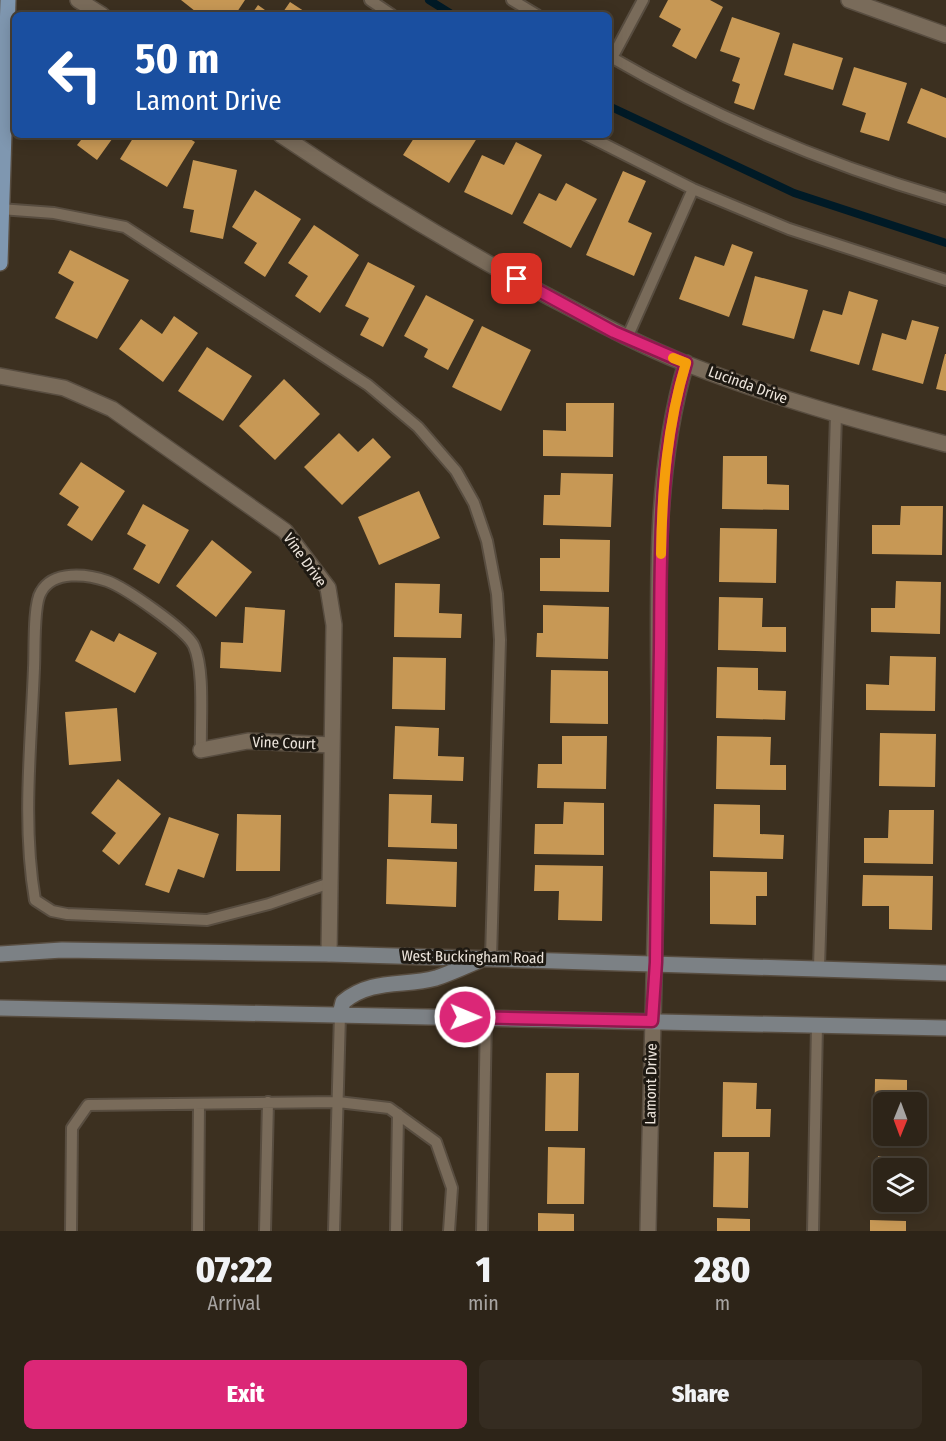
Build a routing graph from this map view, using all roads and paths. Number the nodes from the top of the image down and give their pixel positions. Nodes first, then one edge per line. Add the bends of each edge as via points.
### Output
1 (8, 0) edge
2 (78, 0) edge
3 (370, 0) edge
4 (512, 0) edge
5 (643, 0) edge
6 (849, 0) edge
7 (97, 12) edge
8 (388, 12) edge
9 (532, 12) edge
10 (946, 36) edge
11 (612, 54) edge
12 (612, 58) edge
13 (285, 138) edge
14 (592, 138) edge
15 (693, 189) junction
16 (946, 199) edge
17 (1, 209) edge
18 (0, 263) edge
19 (946, 280) edge
20 (627, 338) junction
21 (686, 363) junction
22 (0, 376) edge
23 (836, 415) junction
24 (946, 444) edge
25 (331, 745) junction
26 (201, 750) joint
27 (330, 883) junction
28 (0, 954) edge
29 (329, 954) junction
30 (488, 958) junction
31 (656, 962) junction
32 (819, 967) junction
33 (946, 972) edge
34 (0, 1008) edge
35 (340, 1014) junction
36 (486, 1017) junction
37 (652, 1021) junction
38 (817, 1025) junction
39 (946, 1028) edge
40 (268, 1102) junction
41 (338, 1102) junction
42 (199, 1104) junction
43 (398, 1114) junction
44 (71, 1231) edge
45 (198, 1231) edge
46 (265, 1231) edge
47 (334, 1231) edge
48 (396, 1231) edge
49 (449, 1231) edge
50 (482, 1231) edge
51 (648, 1231) edge
52 (813, 1231) edge

1 - 17 main road
2 - 7 street
3 - 8 lane
4 - 9 lane
5 - 11 lane
6 - 10 street
12 - 16 lane via 659,85 793,146
13 - 20 street, Lucinda Drive via 420,225
14 - 15 lane
15 - 19 lane via 789,229
15 - 20 lane
17 - 18 main road
17 - 30 lane via 54,213 125,227 369,385 418,427 456,471 474,503 487,541 497,594 500,640
20 - 21 street, Lucinda Drive
21 - 23 street, Lucinda Drive
21 - 31 street, Lamont Drive via 668,443 661,541
22 - 25 street, Vine Drive via 64,387 112,410 285,531 328,588 334,625
23 - 24 street, Lucinda Drive
23 - 32 lane
25 - 26 street, Vine Court via 248,741
25 - 27 street, Vine Drive
26 - 27 lane via 199,664 187,636 109,581 62,576 50,582 40,592 36,625 28,821 35,900 52,911 67,914 207,920
27 - 29 street, Vine Drive
28 - 29 main road, West Buckingham Road via 62,950
29 - 30 main road, West Buckingham Road
30 - 31 main road, West Buckingham Road
30 - 35 main road via 435,978 393,982 357,992 343,1002
31 - 32 main road, West Buckingham Road
31 - 37 street, Lamont Drive
32 - 33 main road, West Buckingham Road
34 - 35 main road
35 - 36 main road
35 - 41 lane
36 - 37 main road
36 - 50 lane
37 - 38 main road
37 - 51 street, Lamont Drive
38 - 39 main road
38 - 52 lane
40 - 41 lane
40 - 42 lane
40 - 46 lane
41 - 43 lane via 389,1108
41 - 47 lane
42 - 44 lane via 88,1105 72,1128
42 - 45 lane
43 - 48 lane
43 - 49 lane via 436,1142 452,1188

